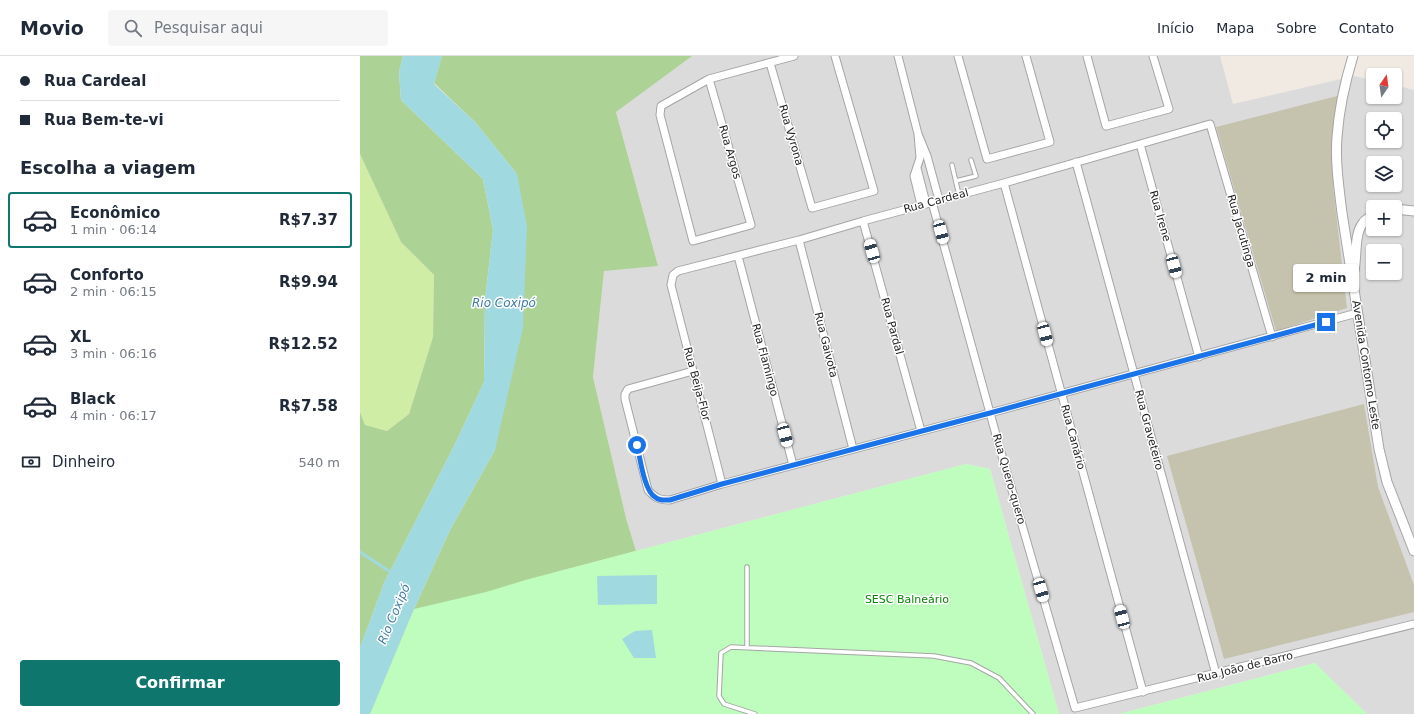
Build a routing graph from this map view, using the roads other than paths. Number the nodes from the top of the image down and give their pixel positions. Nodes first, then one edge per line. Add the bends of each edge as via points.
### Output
1 (794, 56) edge
2 (835, 56) edge
3 (898, 56) edge
4 (958, 56) edge
5 (1026, 56) edge
6 (1086, 56) edge
7 (1153, 56) edge
8 (1354, 56) edge
9 (770, 63) junction
10 (709, 80) junction
11 (1210, 124) joint
12 (918, 134) junction
13 (1140, 144) junction
14 (971, 160) dead end
15 (1076, 162) junction
16 (952, 165) dead end
17 (956, 181) junction
18 (1004, 183) junction
19 (959, 195) junction
20 (933, 202) junction
21 (1402, 210) edge
22 (1414, 212) edge
23 (863, 221) junction
24 (1366, 221) edge
25 (800, 240) junction
26 (738, 256) junction
27 (1352, 279) junction
28 (671, 284) joint
29 (1357, 313) junction
30 (1272, 337) junction
31 (1200, 357) junction
32 (693, 371) junction
33 (1134, 375) junction
34 (1062, 394) junction
35 (990, 413) junction
36 (921, 431) junction
37 (853, 449) junction
38 (793, 465) junction
39 (722, 484) junction
40 (1414, 552) edge
41 (747, 567) dead end
42 (1414, 624) edge
43 (747, 648) junction
44 (1216, 674) junction
45 (1143, 692) junction
46 (1075, 708) joint
47 (755, 714) edge
48 (1033, 714) edge

1 - 9 street
2 - 9 street, Rua Vyrona via 874,191 812,208
3 - 12 street
4 - 5 street via 987,159 1050,142
6 - 7 street via 1106,126 1169,109
8 - 27 street, Avenida Contorno Leste via 1344,91 1337,138 1338,178
9 - 10 street
10 - 10 street, Rua Argos via 661,106 660,115 693,241 751,225
11 - 13 street, Rua Cardeal
11 - 30 street, Rua Jacutinga
12 - 20 street via 928,159 928,177
12 - 20 street via 920,158 914,178
13 - 15 street, Rua Cardeal
13 - 31 street, Rua Irene
14 - 17 lane via 976,176
15 - 18 street, Rua Cardeal
15 - 33 street, Rua Graveteiro
16 - 17 lane
17 - 19 lane
18 - 19 street, Rua Cardeal
18 - 34 street, Rua Canário
19 - 20 street, Rua Cardeal
20 - 23 street, Rua Cardeal
20 - 35 street, Rua Quero-quero
21 - 22 street
23 - 25 street, Rua Cardeal
23 - 36 street, Rua Pardal
24 - 27 street via 1358,234
25 - 26 street, Rua Cardeal
25 - 37 street, Rua Gaivota
26 - 28 street, Rua Cardeal via 678,271 673,275
26 - 38 street, Rua Flamingo
27 - 29 street, Avenida Contorno Leste
28 - 32 street, Rua Beija-Flor
29 - 30 street
29 - 40 street, Avenida Contorno Leste via 1379,449 1387,482
30 - 31 street
31 - 33 street
32 - 39 street, Rua Beija-Flor
32 - 39 street via 628,389 625,394 648,490 654,497 670,500
33 - 34 street
33 - 44 street, Rua Graveteiro
34 - 35 street
34 - 45 street, Rua Canário
35 - 36 street
35 - 46 street, Rua Quero-quero
36 - 37 street
37 - 38 street
38 - 39 street
41 - 43 lane
42 - 44 street, Rua João de Barro
43 - 47 lane via 731,647 721,653 719,696 724,704
43 - 48 lane via 934,656 971,663 1000,678
44 - 45 street, Rua João de Barro
45 - 46 street, Rua João de Barro

